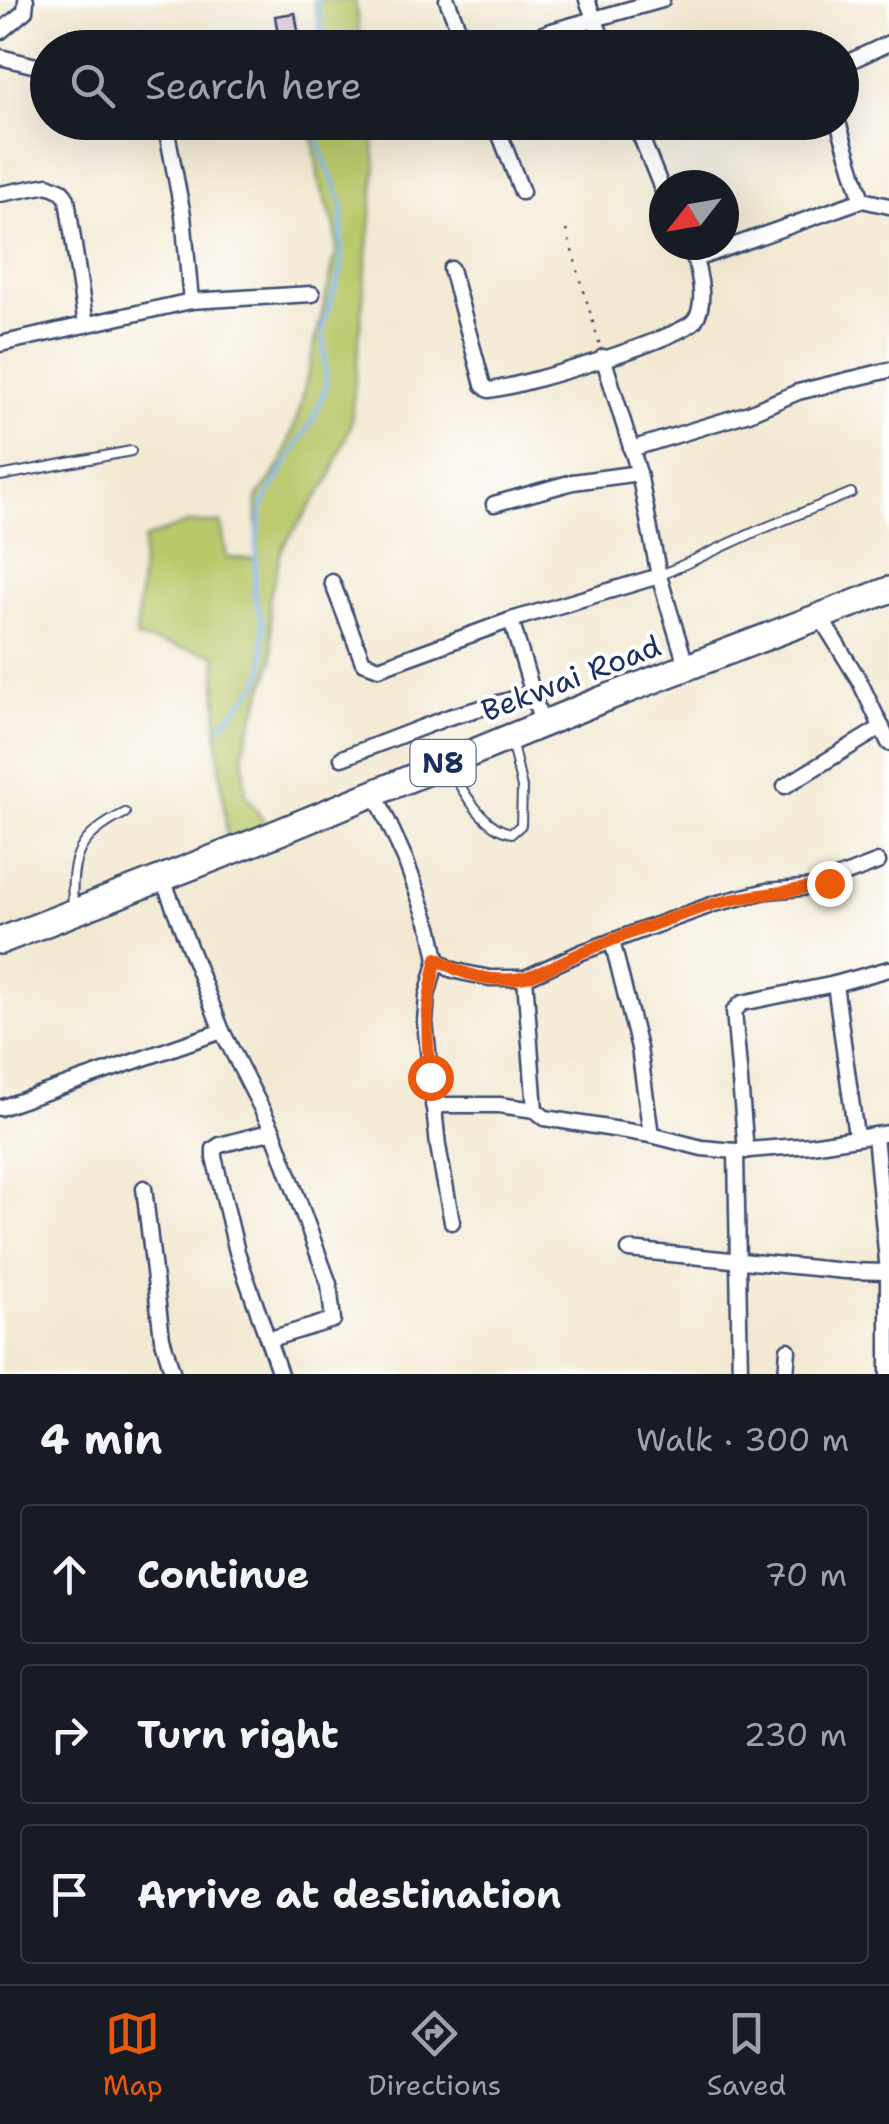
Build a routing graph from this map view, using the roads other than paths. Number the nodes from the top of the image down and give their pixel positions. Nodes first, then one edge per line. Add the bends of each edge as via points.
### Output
1 (26, 0) edge
2 (447, 0) edge
3 (587, 0) edge
4 (662, 0) edge
5 (595, 20) junction
6 (459, 30) edge
7 (564, 30) edge
8 (599, 30) edge
9 (0, 32) edge
10 (889, 44) edge
11 (0, 57) edge
12 (859, 57) edge
13 (30, 64) edge
14 (168, 140) edge
15 (502, 140) edge
16 (642, 140) edge
17 (844, 140) edge
18 (654, 170) edge
19 (522, 192) dead end
20 (0, 194) edge
21 (862, 200) junction
22 (889, 206) edge
23 (739, 238) edge
24 (693, 260) edge
25 (451, 269) dead end
26 (312, 294) dead end
27 (191, 301) junction
28 (86, 325) junction
29 (0, 344) edge
30 (604, 358) junction
31 (889, 370) edge
32 (631, 449) junction
33 (131, 452) dead end
34 (639, 473) junction
35 (0, 476) edge
36 (852, 493) dead end
37 (494, 504) dead end
38 (660, 576) junction
39 (332, 582) dead end
40 (889, 590) edge
41 (820, 617) junction
42 (511, 620) junction
43 (687, 668) junction
44 (531, 694) junction
45 (542, 724) junction
46 (882, 726) junction
47 (510, 737) junction
48 (889, 743) edge
49 (342, 758) dead end
50 (446, 762) junction
51 (784, 786) dead end
52 (374, 792) junction
53 (125, 813) dead end
54 (878, 862) dead end
55 (162, 877) junction
56 (74, 911) junction
57 (612, 940) junction
58 (0, 941) edge
59 (437, 958) junction
60 (889, 969) edge
61 (524, 978) junction
62 (835, 984) junction
63 (222, 1032) junction
64 (434, 1105) junction
65 (0, 1108) edge
66 (535, 1110) junction
67 (273, 1130) junction
68 (882, 1134) edge
69 (651, 1135) junction
70 (856, 1136) junction
71 (741, 1151) junction
72 (144, 1188) dead end
73 (452, 1222) dead end
74 (629, 1250) dead end
75 (737, 1261) junction
76 (888, 1272) edge
77 (270, 1339) junction
78 (788, 1350) dead end
79 (173, 1374) edge
80 (280, 1374) edge
81 (740, 1374) edge
82 (786, 1374) edge
83 (888, 1374) edge

1 - 9 street via 25,11
2 - 6 street
3 - 5 street
4 - 5 street
5 - 7 street
5 - 8 street
10 - 12 street
11 - 13 street
14 - 27 street
15 - 19 street
16 - 18 street
17 - 21 street
20 - 28 street via 48,184 62,191
21 - 22 street
21 - 23 street
24 - 30 street via 701,308 692,324
25 - 30 street via 489,390
26 - 27 street
27 - 28 street
28 - 29 street
30 - 32 street
31 - 32 street via 798,392
32 - 34 street
33 - 35 lane
34 - 37 street
34 - 38 street
36 - 38 lane
38 - 42 street
38 - 43 street
39 - 42 street via 371,668
40 - 41 highway, Bekwai Road / N8
41 - 43 highway, Bekwai Road / N8
41 - 46 street
42 - 44 street
43 - 45 highway, Bekwai Road / N8
44 - 45 street
44 - 49 street
45 - 47 highway, Bekwai Road / N8
46 - 48 street
46 - 51 street
47 - 50 highway, Bekwai Road / N8
47 - 50 lane via 522,788 518,831 500,831
50 - 52 highway, Bekwai Road / N8
52 - 55 highway, Bekwai Road / N8
52 - 59 street
53 - 56 lane via 98,827 82,846 72,878
54 - 57 street via 829,883 714,904
55 - 56 highway, Bekwai Road / N8
55 - 63 street
56 - 58 highway, Bekwai Road / N8
57 - 61 street
57 - 69 street
59 - 61 street via 465,973
59 - 64 street via 425,1022
60 - 62 street
61 - 66 street
62 - 70 street
62 - 71 street via 742,1003 734,1011
63 - 65 street
63 - 67 street
64 - 66 street
64 - 73 street
66 - 69 street via 545,1118
67 - 77 street via 214,1150 237,1252
67 - 77 street via 334,1314 327,1323
68 - 70 street
68 - 76 street
69 - 71 street
70 - 71 street
71 - 75 street
72 - 79 street via 162,1338
74 - 75 street
75 - 76 street
75 - 81 street
76 - 83 street
77 - 80 street
78 - 82 street

